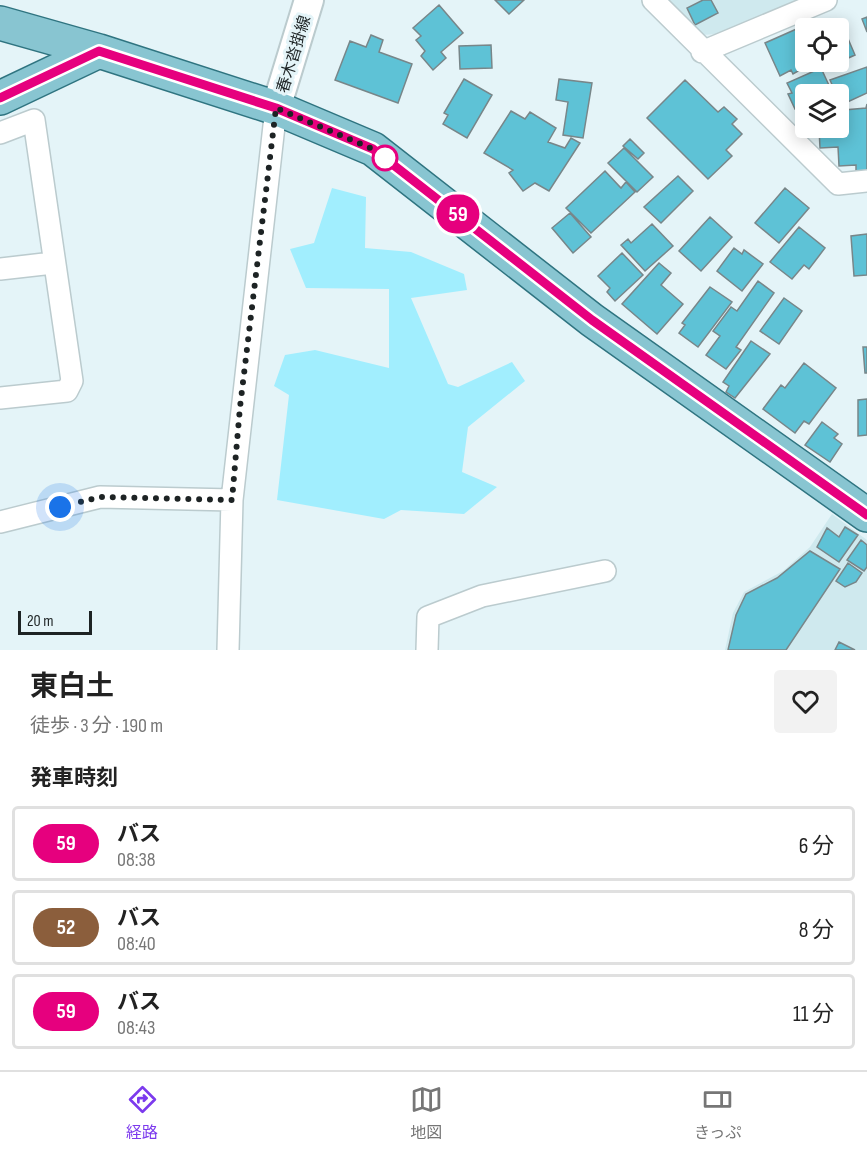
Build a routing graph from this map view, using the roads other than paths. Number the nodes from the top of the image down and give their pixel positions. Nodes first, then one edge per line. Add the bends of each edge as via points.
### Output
1 (309, 0) edge
2 (652, 0) edge
3 (826, 0) edge
4 (0, 23) edge
5 (99, 51) junction
6 (702, 52) junction
7 (13, 92) edge
8 (276, 108) junction
9 (34, 120) junction
10 (0, 133) edge
11 (867, 181) edge
12 (53, 263) junction
13 (0, 269) edge
14 (0, 398) edge
15 (232, 500) junction
16 (867, 515) edge
17 (0, 522) edge
18 (605, 571) dead end
19 (228, 650) edge
20 (427, 650) edge

1 - 8 main road, 春木沓掛線
2 - 6 street
3 - 6 street
4 - 5 main road
5 - 7 main road
5 - 8 main road
6 - 11 street via 837,184
7 - 9 street
8 - 15 street
8 - 16 main road via 373,149 592,320
9 - 10 street
9 - 12 street
12 - 13 street
12 - 14 street via 72,381 67,391
15 - 17 street via 100,497
15 - 19 street
18 - 20 street via 482,596 428,617

